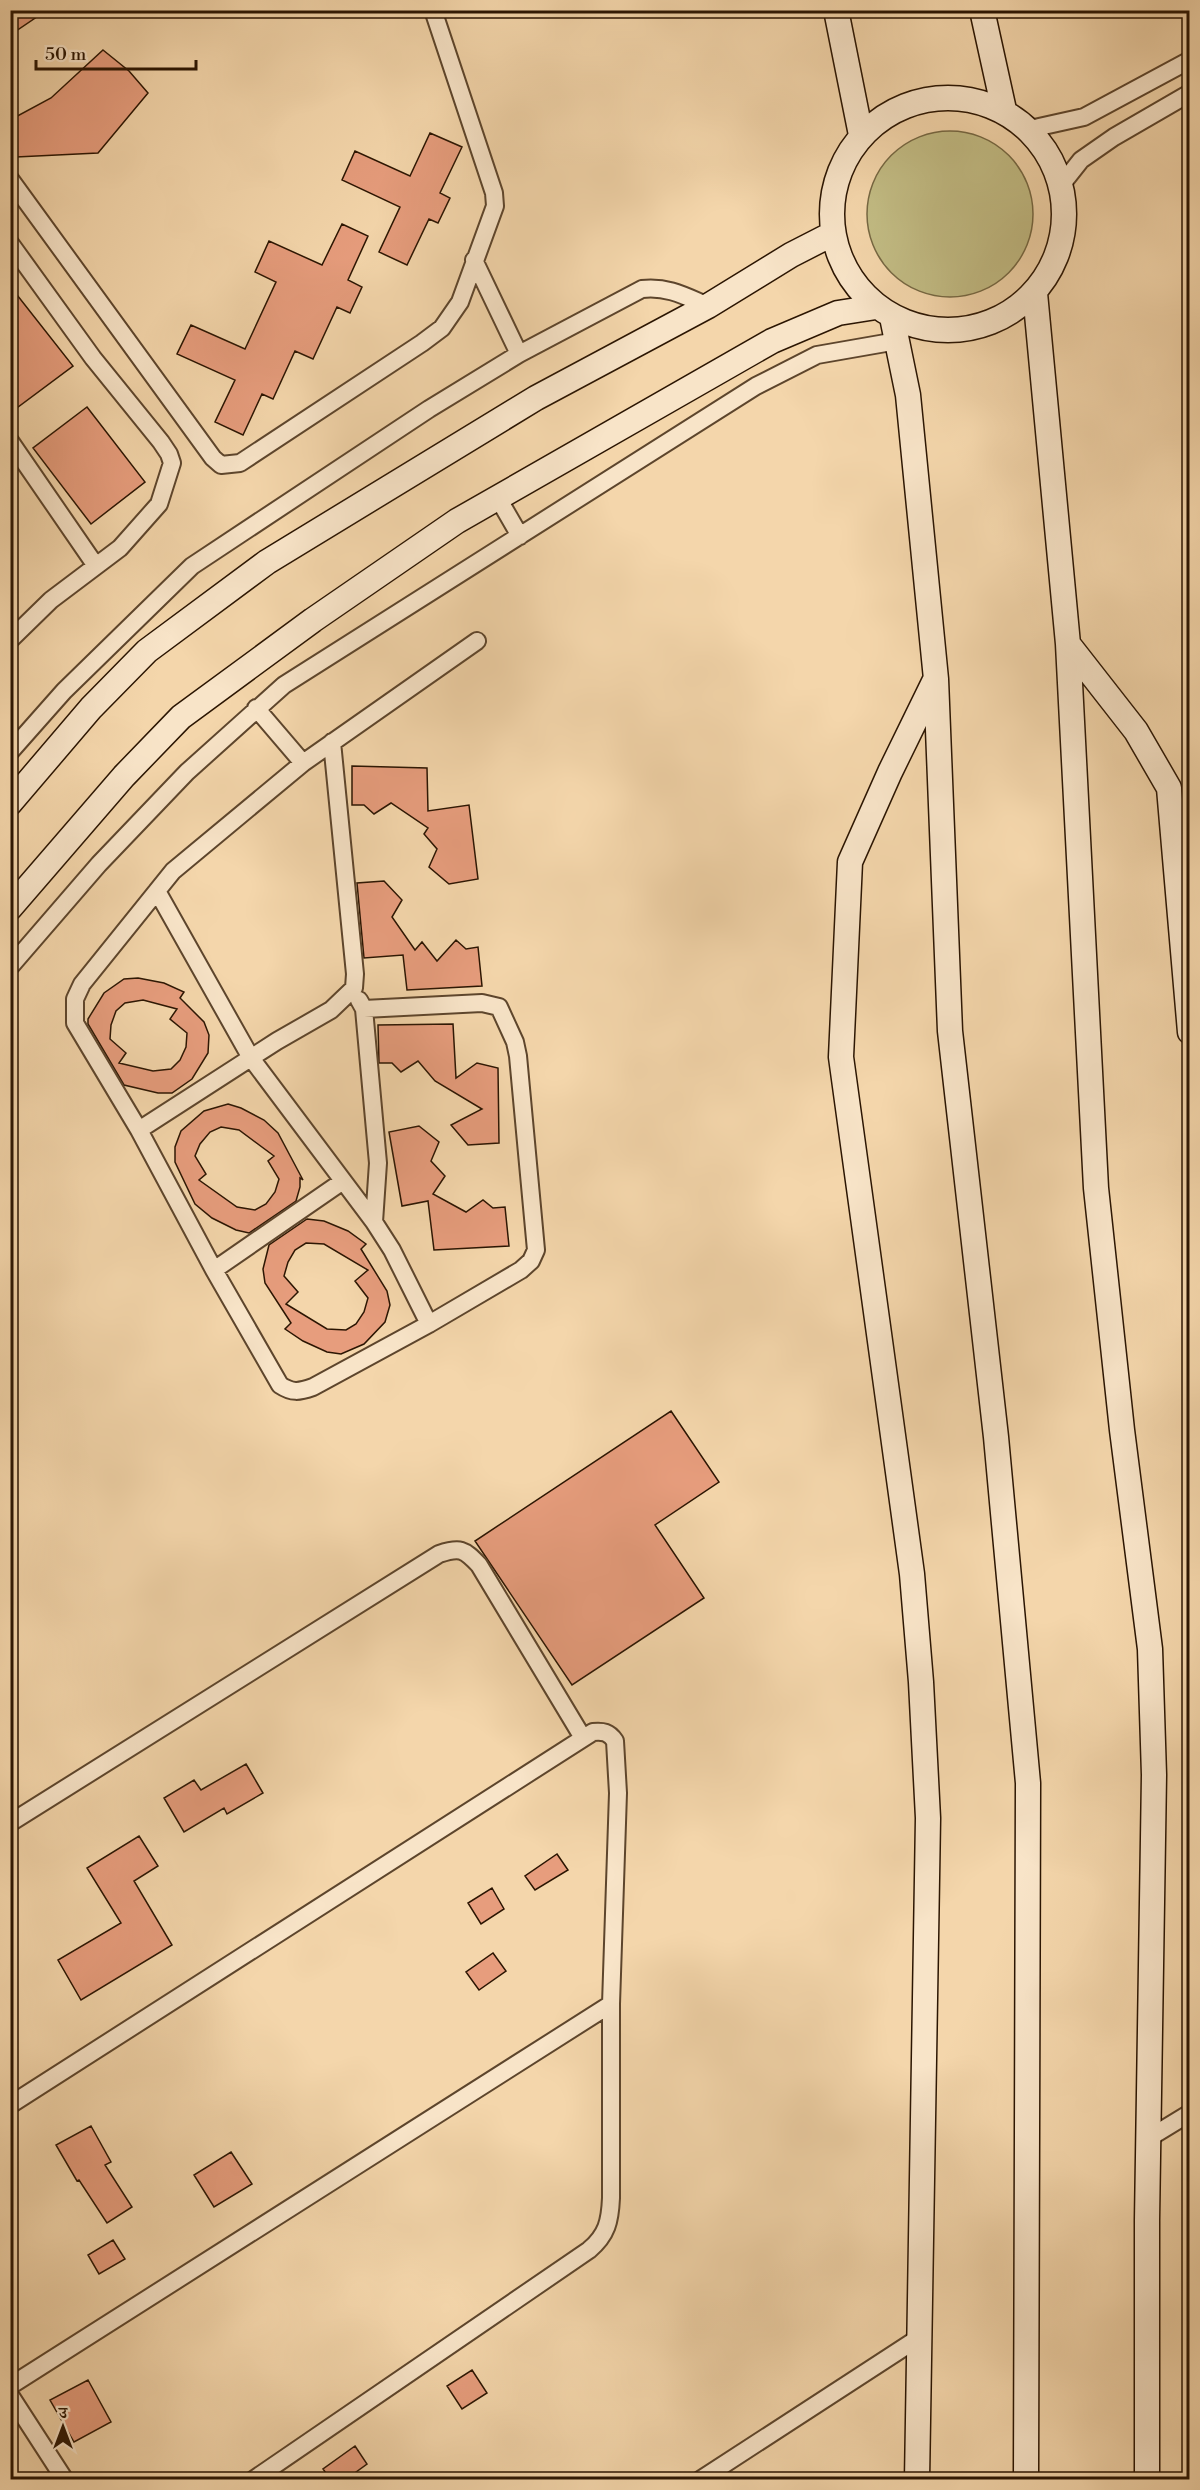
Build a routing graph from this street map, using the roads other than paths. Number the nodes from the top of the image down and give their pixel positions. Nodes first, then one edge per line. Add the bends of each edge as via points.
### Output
1 (433, 10) edge
2 (836, 10) edge
3 (982, 10) edge
4 (1190, 60) edge
5 (1190, 93) edge
6 (1004, 111) junction
7 (1029, 129) junction
8 (861, 135) junction
9 (10, 179) edge
10 (1062, 184) junction
11 (832, 234) junction
12 (10, 243) edge
13 (474, 260) junction
14 (1035, 293) junction
15 (708, 306) junction
16 (884, 312) junction
17 (897, 341) junction
18 (519, 354) junction
19 (10, 441) edge
20 (498, 498) junction
21 (520, 536) junction
22 (96, 566) junction
23 (10, 640) edge
24 (477, 640) dead end
25 (1068, 644) junction
26 (936, 679) junction
27 (256, 708) junction
28 (333, 742) junction
29 (10, 752) edge
30 (303, 763) junction
31 (10, 803) edge
32 (157, 891) junction
33 (10, 908) edge
34 (10, 967) edge
35 (354, 988) junction
36 (364, 1009) junction
37 (1190, 1032) edge
38 (251, 1058) junction
39 (139, 1130) junction
40 (343, 1180) junction
41 (374, 1222) junction
42 (214, 1270) junction
43 (429, 1324) junction
44 (583, 1738) junction
45 (10, 1823) edge
46 (610, 2004) junction
47 (10, 2105) edge
48 (1190, 2113) edge
49 (1149, 2138) junction
50 (920, 2337) junction
51 (10, 2386) edge
52 (10, 2395) edge
53 (65, 2480) edge
54 (253, 2480) edge
55 (700, 2480) edge
56 (917, 2480) edge
57 (1026, 2480) edge
58 (1147, 2480) edge

1 - 13 street via 494,193 492,217
2 - 8 main road
3 - 6 main road
4 - 7 street via 1084,117
5 - 10 street via 1081,160
6 - 7 main road
6 - 8 main road via 970,99 949,97 895,109
7 - 10 main road via 1046,149
8 - 11 main road via 841,167 831,200
9 - 13 street via 221,465 240,463 442,328 460,302
10 - 14 main road via 1066,206 1063,238 1050,274
11 - 15 main road
11 - 16 main road via 842,264
12 - 22 street via 169,454 171,463 159,504 131,537
13 - 18 street
14 - 16 main road via 991,323 964,330 928,329
14 - 25 main road
15 - 18 street via 670,290 642,289
15 - 31 main road via 536,398 267,562 147,651 91,708
16 - 17 main road
16 - 20 main road via 838,313 772,341
17 - 21 street via 804,360 756,386
17 - 26 main road via 908,395
18 - 29 street via 192,566 64,691
19 - 22 street
20 - 21 street
20 - 33 main road via 457,521 313,620 181,717
21 - 27 street via 285,685
22 - 23 street via 51,600
24 - 28 street
25 - 37 main road via 1136,731 1169,788
25 - 49 main road via 1096,1188 1150,1649 1154,1775
26 - 50 main road via 850,862 841,1057 912,1574 921,1682 928,1818
26 - 57 main road via 950,1031 996,1437 1028,1783
27 - 30 street
27 - 34 street via 187,772 107,856
28 - 30 street
28 - 35 street
30 - 32 street via 173,871
32 - 38 street
32 - 39 street via 82,984 74,1010 75,1023
35 - 36 street
35 - 38 street via 331,1010
36 - 41 street via 378,1163
36 - 43 street via 491,1004 504,1014 516,1049 536,1250 521,1270
38 - 39 street
38 - 40 street
39 - 42 street
40 - 41 street
40 - 42 street
41 - 43 street
42 - 43 street via 280,1385 289,1391 313,1387
44 - 45 street via 479,1565 468,1553 450,1550
44 - 46 street via 602,1731 615,1742 618,1793
44 - 47 street
46 - 51 street
46 - 54 street via 610,2220 600,2240
48 - 49 street
49 - 58 main road
50 - 55 street
50 - 56 main road
52 - 53 street

